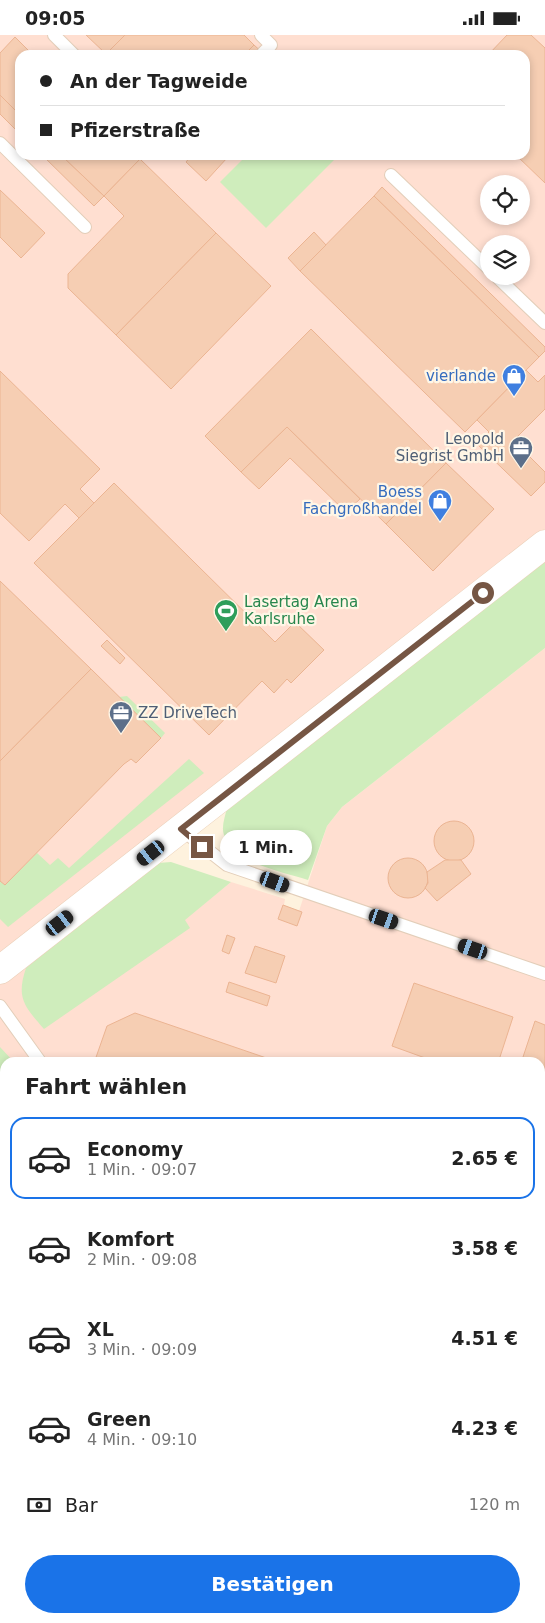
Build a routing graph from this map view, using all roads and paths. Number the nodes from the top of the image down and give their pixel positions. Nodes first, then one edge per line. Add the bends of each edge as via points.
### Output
1 (54, 35) edge
2 (261, 35) edge
3 (69, 50) edge
4 (266, 50) edge
5 (0, 143) edge
6 (15, 158) edge
7 (17, 160) edge
8 (391, 175) dead end
9 (85, 227) dead end
10 (480, 260) edge
11 (505, 285) edge
12 (545, 323) edge
13 (545, 544) edge
14 (181, 829) junction
15 (0, 970) edge
16 (545, 974) edge
17 (0, 1005) edge
18 (37, 1057) edge

1 - 3 lane
2 - 4 lane via 271,45
5 - 6 lane
7 - 9 lane
8 - 10 lane
11 - 12 lane
13 - 14 main road
14 - 15 main road
14 - 16 lane via 227,865
17 - 18 lane

